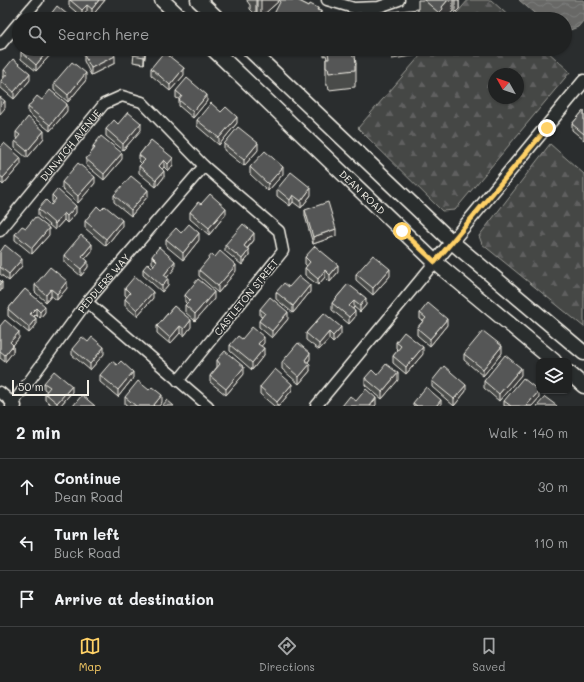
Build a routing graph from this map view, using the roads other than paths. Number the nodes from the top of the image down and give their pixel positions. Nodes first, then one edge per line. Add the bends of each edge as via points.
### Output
1 (38, 0) edge
2 (162, 0) edge
3 (198, 0) edge
4 (327, 0) edge
5 (399, 0) edge
6 (28, 12) edge
7 (175, 12) edge
8 (211, 12) edge
9 (12, 30) edge
10 (0, 45) edge
11 (220, 56) edge
12 (256, 56) edge
13 (583, 84) edge
14 (204, 166) junction
15 (0, 231) edge
16 (452, 242) junction
17 (435, 262) junction
18 (87, 302) junction
19 (584, 353) edge
20 (550, 358) edge
21 (572, 376) edge
22 (178, 381) junction
23 (584, 386) edge
24 (0, 392) edge
25 (14, 405) edge
26 (208, 406) edge
27 (316, 406) edge

1 - 6 street
2 - 7 main road
3 - 8 main road
4 - 5 street via 354,8 378,8
9 - 10 street
11 - 17 main road, DEAN ROAD
12 - 16 main road
13 - 16 street
14 - 15 street, DUNWICH AVENUE via 142,102 122,96 104,104
14 - 18 street, PEDDLERS WAY
14 - 22 street, CASTLETON STREET via 279,231 283,251
16 - 17 street
16 - 19 main road
17 - 20 main road, DEAN ROAD
17 - 27 street
18 - 22 street
18 - 25 street, PEDDLERS WAY
21 - 23 main road
22 - 26 street
24 - 25 street

